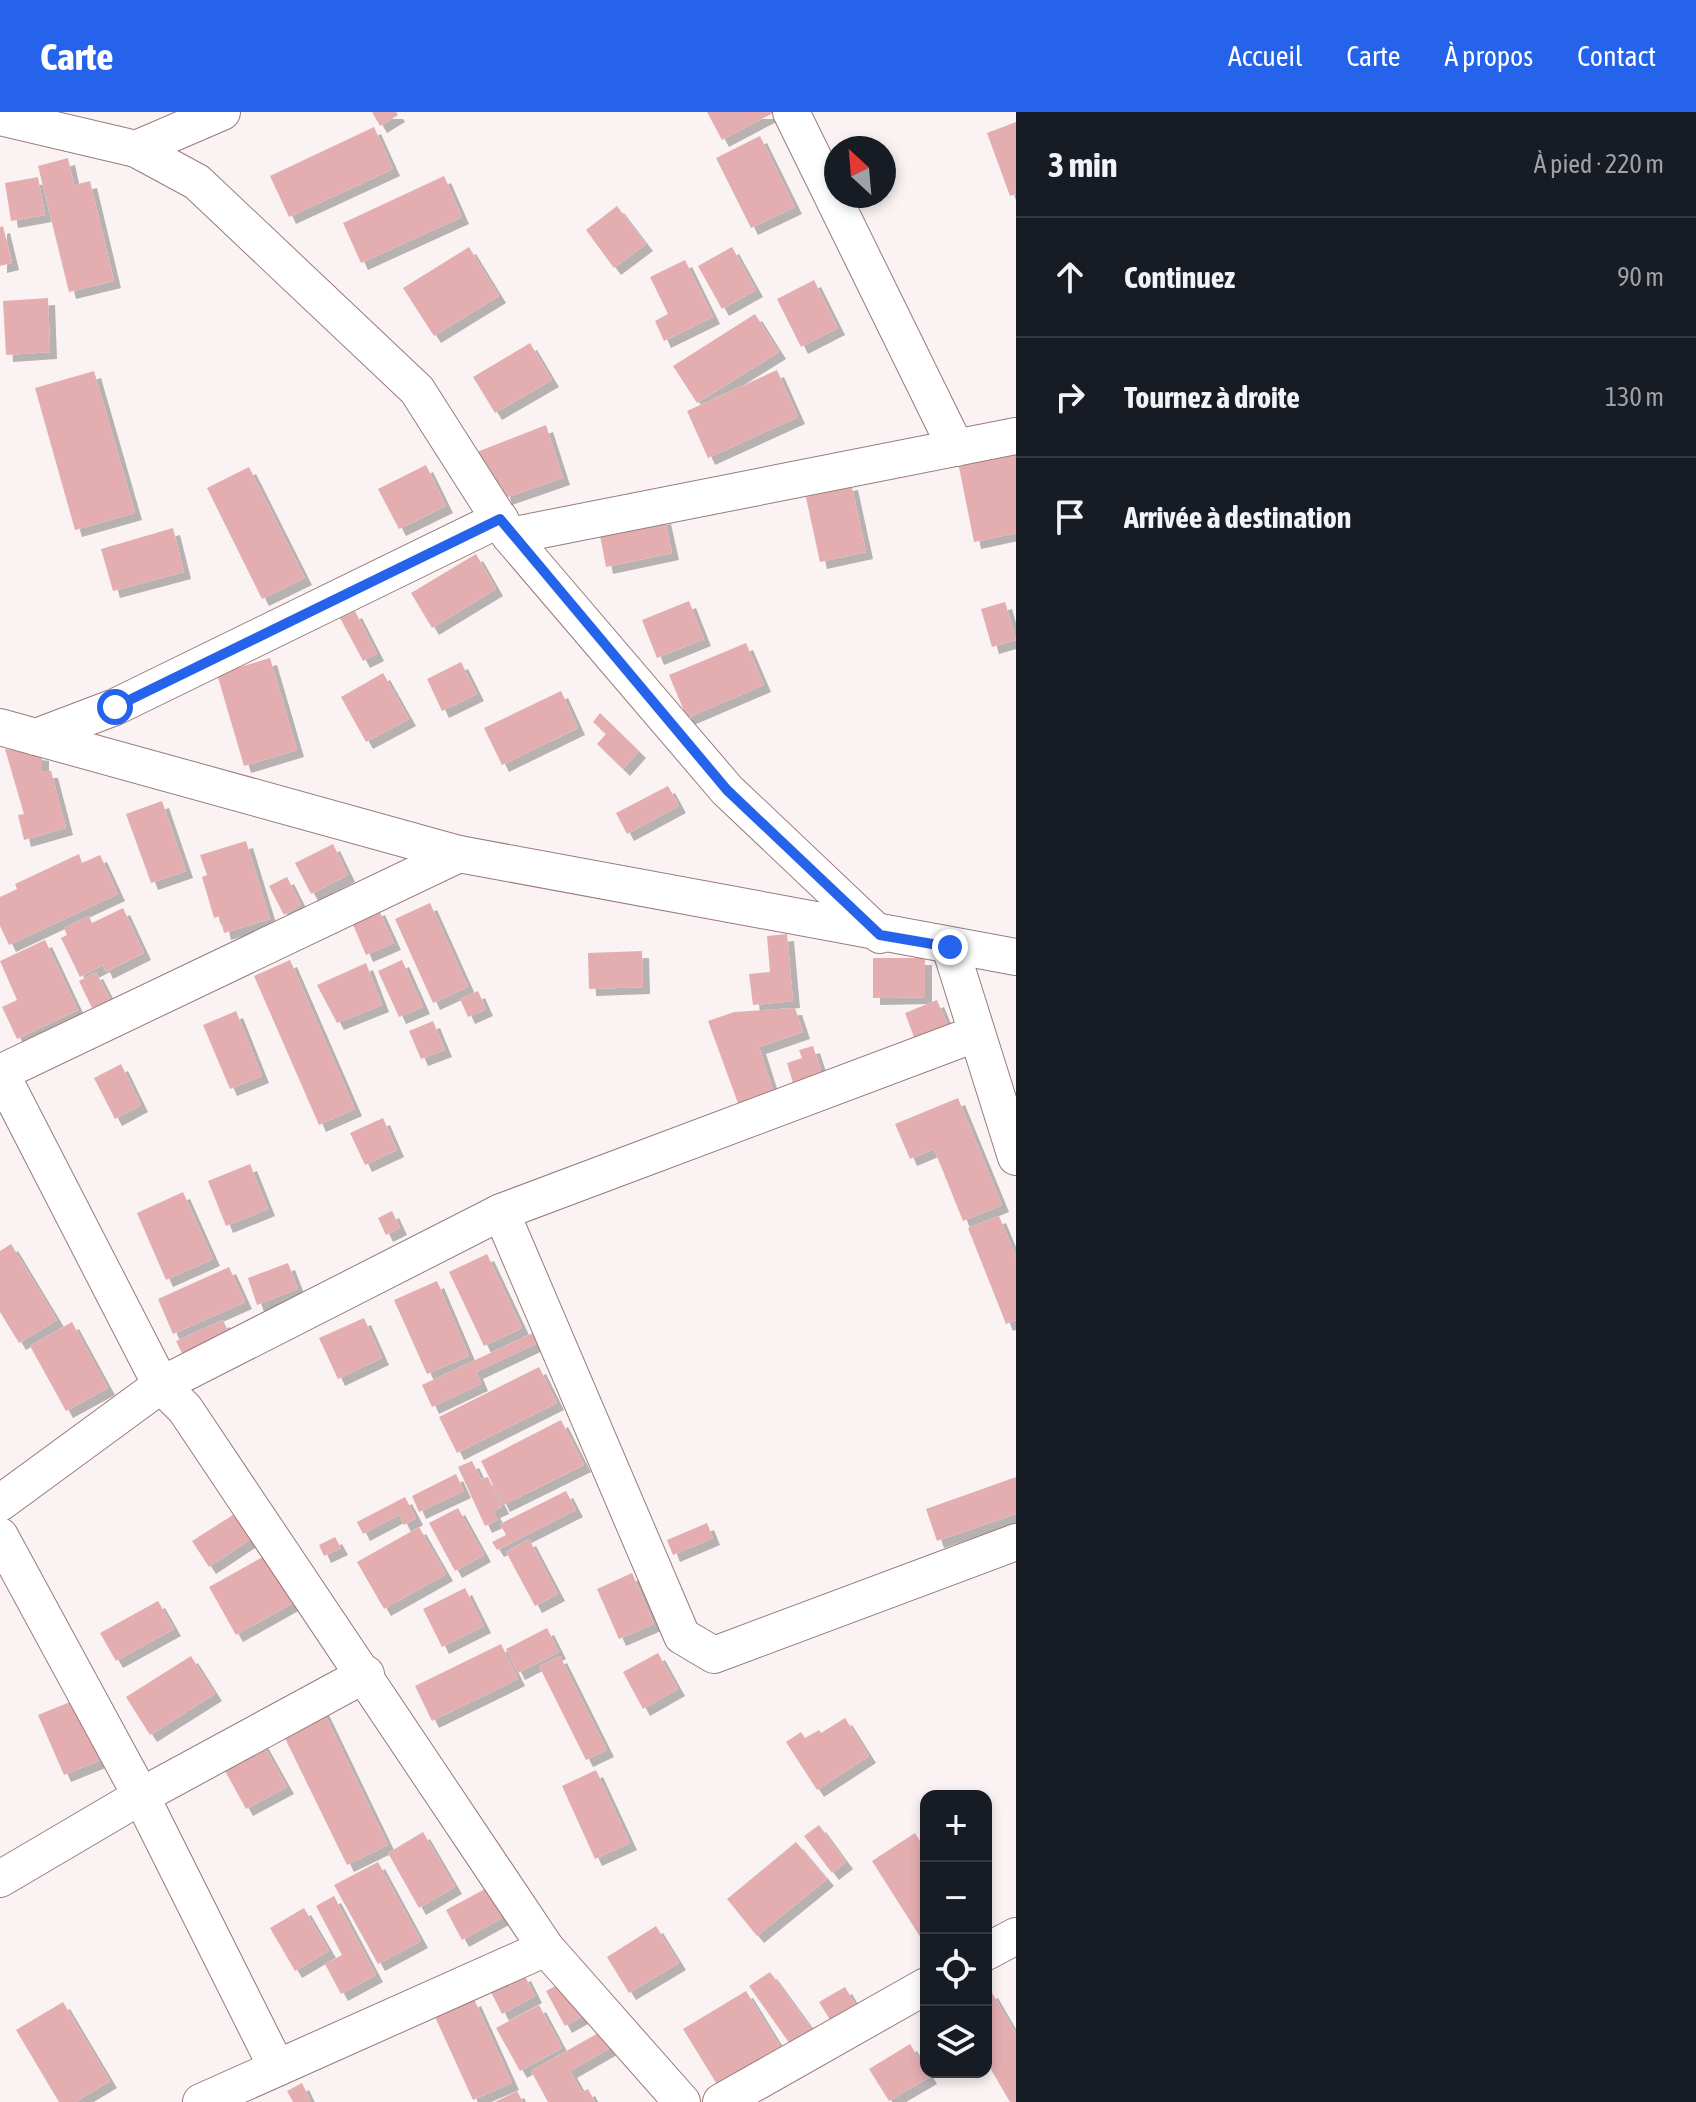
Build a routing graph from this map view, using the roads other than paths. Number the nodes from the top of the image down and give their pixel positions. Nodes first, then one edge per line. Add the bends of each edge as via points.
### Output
1 (222, 112) edge
2 (791, 112) edge
3 (0, 117) edge
4 (136, 149) junction
5 (1016, 436) edge
6 (956, 448) junction
7 (505, 528) junction
8 (0, 727) edge
9 (36, 737) junction
10 (459, 854) junction
11 (880, 935) junction
12 (950, 947) junction
13 (1016, 957) edge
14 (975, 1034) junction
15 (0, 1072) edge
16 (1016, 1157) edge
17 (501, 1212) junction
18 (161, 1385) junction
19 (0, 1503) edge
20 (0, 1536) edge
21 (1016, 1542) edge
22 (366, 1674) junction
23 (141, 1796) junction
24 (0, 1879) edge
25 (1016, 1936) edge
26 (546, 1948) junction
27 (992, 1949) edge
28 (920, 1989) edge
29 (277, 2068) junction
30 (201, 2102) edge
31 (682, 2102) edge
32 (721, 2102) edge

1 - 4 street
2 - 6 street
3 - 4 street
4 - 7 street via 197,182 417,390
5 - 6 street
6 - 7 street
7 - 9 street via 115,707
7 - 11 street via 727,790
8 - 9 street
9 - 10 street
10 - 11 street
10 - 15 street
11 - 12 street
12 - 13 street
12 - 14 street
14 - 16 street
14 - 17 street
15 - 18 street
17 - 18 street
17 - 21 street via 682,1636 714,1655
18 - 19 street
18 - 22 street via 185,1409
20 - 23 street
22 - 23 street
22 - 26 street
23 - 24 street
23 - 29 street
25 - 27 street
26 - 29 street
26 - 31 street
28 - 32 street
29 - 30 street

